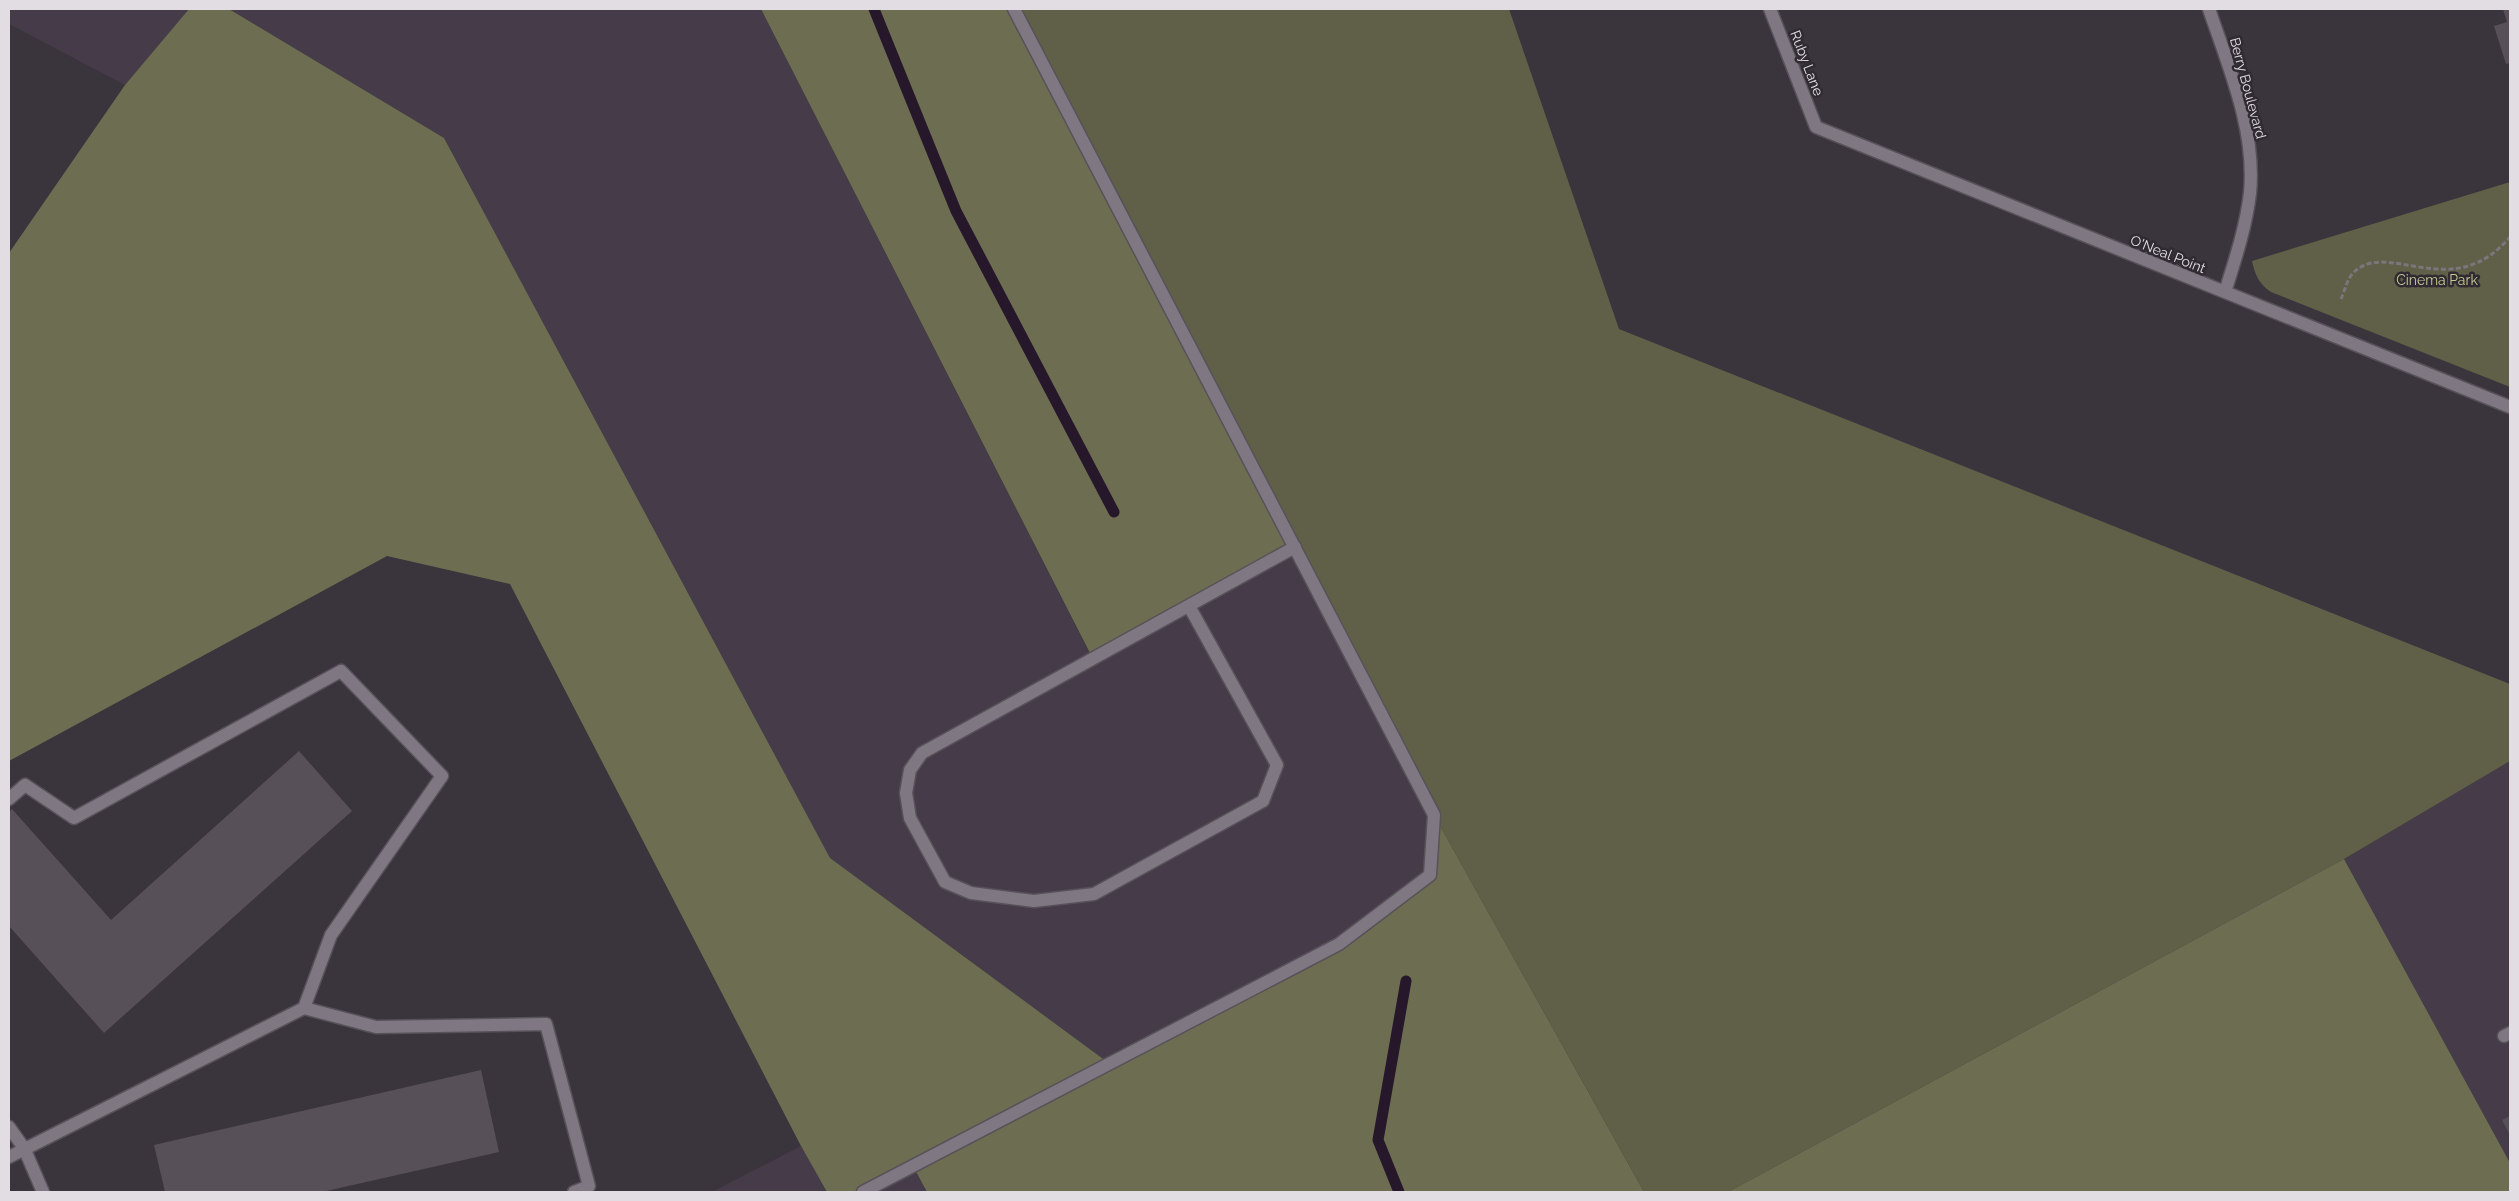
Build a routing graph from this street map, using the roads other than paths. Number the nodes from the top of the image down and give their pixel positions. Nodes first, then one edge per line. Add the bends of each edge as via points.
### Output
1 (1014, 9) edge
2 (1770, 9) edge
3 (2209, 9) edge
4 (1816, 127) joint
5 (2224, 292) junction
6 (2510, 407) edge
7 (1295, 547) junction
8 (1189, 606) junction
9 (9, 799) edge
10 (304, 1008) junction
11 (9, 1127) edge
12 (24, 1148) junction
13 (9, 1156) edge
14 (43, 1192) edge
15 (574, 1192) edge
16 (863, 1192) edge

1 - 7 street
2 - 4 street, Ruby Lane
3 - 5 street, Berry Boulevard via 2246,128 2251,168 2242,236
4 - 5 street, O'Neal Point
5 - 6 street, O'Neal Point
7 - 8 street
7 - 16 street via 1434,815 1430,875 1340,944
8 - 8 street via 922,753 910,770 906,793 910,818 945,882 971,893 1034,901 1094,894 1264,801 1277,765
9 - 10 street via 24,785 74,818 341,671 442,776 331,935
10 - 12 street
10 - 15 street via 376,1027 546,1024 589,1186
11 - 12 street
12 - 13 street
12 - 14 street

